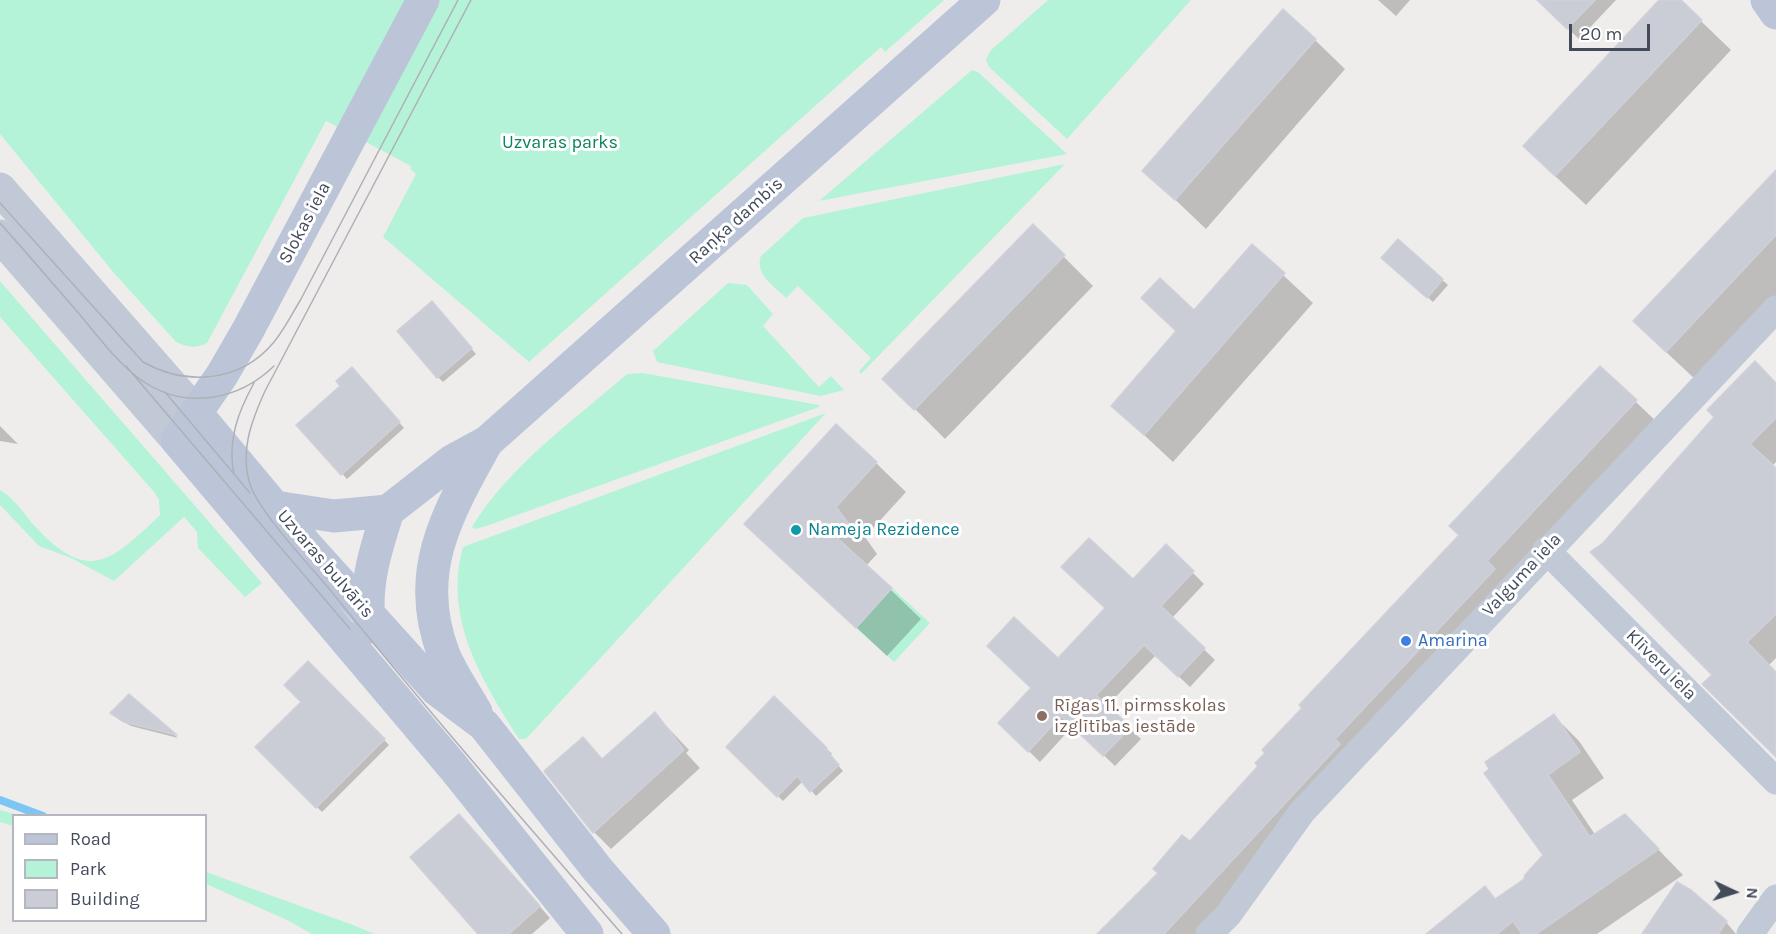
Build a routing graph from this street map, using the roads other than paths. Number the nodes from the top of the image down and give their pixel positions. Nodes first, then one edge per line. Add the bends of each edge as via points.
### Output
1 (423, 0) edge
2 (984, 0) edge
3 (1767, 0) edge
4 (1776, 13) edge
5 (0, 189) edge
6 (0, 236) edge
7 (1776, 309) edge
8 (196, 413) junction
9 (177, 440) junction
10 (487, 442) junction
11 (275, 507) junction
12 (387, 511) junction
13 (1546, 550) junction
14 (367, 613) junction
15 (376, 675) junction
16 (484, 725) junction
17 (1776, 781) edge
18 (1776, 898) edge
19 (587, 934) edge
20 (654, 934) edge
21 (1209, 934) edge
22 (1750, 934) edge

1 - 8 main road, Slokas iela via 248,330
2 - 10 main road, Raņķa dambis
3 - 4 main road
5 - 8 street, Uzvaras bulvāris
6 - 9 street, Uzvaras bulvāris
7 - 13 street, Valguma iela
8 - 9 main road, Slokas iela
8 - 11 main road, Uzvaras bulvāris
9 - 15 main road, Uzvaras bulvāris
10 - 12 main road, Raņķa dambis via 452,461
10 - 16 main road, Raņķa dambis via 435,551 430,582 432,620 445,658
11 - 12 main road via 334,516
11 - 14 main road, Uzvaras bulvāris
12 - 14 main road via 375,552
13 - 17 street, Klīveru iela
13 - 21 street, Valguma iela via 1302,812 1228,915
14 - 15 main road
14 - 16 main road, Uzvaras bulvāris via 436,689
15 - 19 main road, Uzvaras bulvāris
16 - 20 main road, Uzvaras bulvāris via 598,870
18 - 22 street

